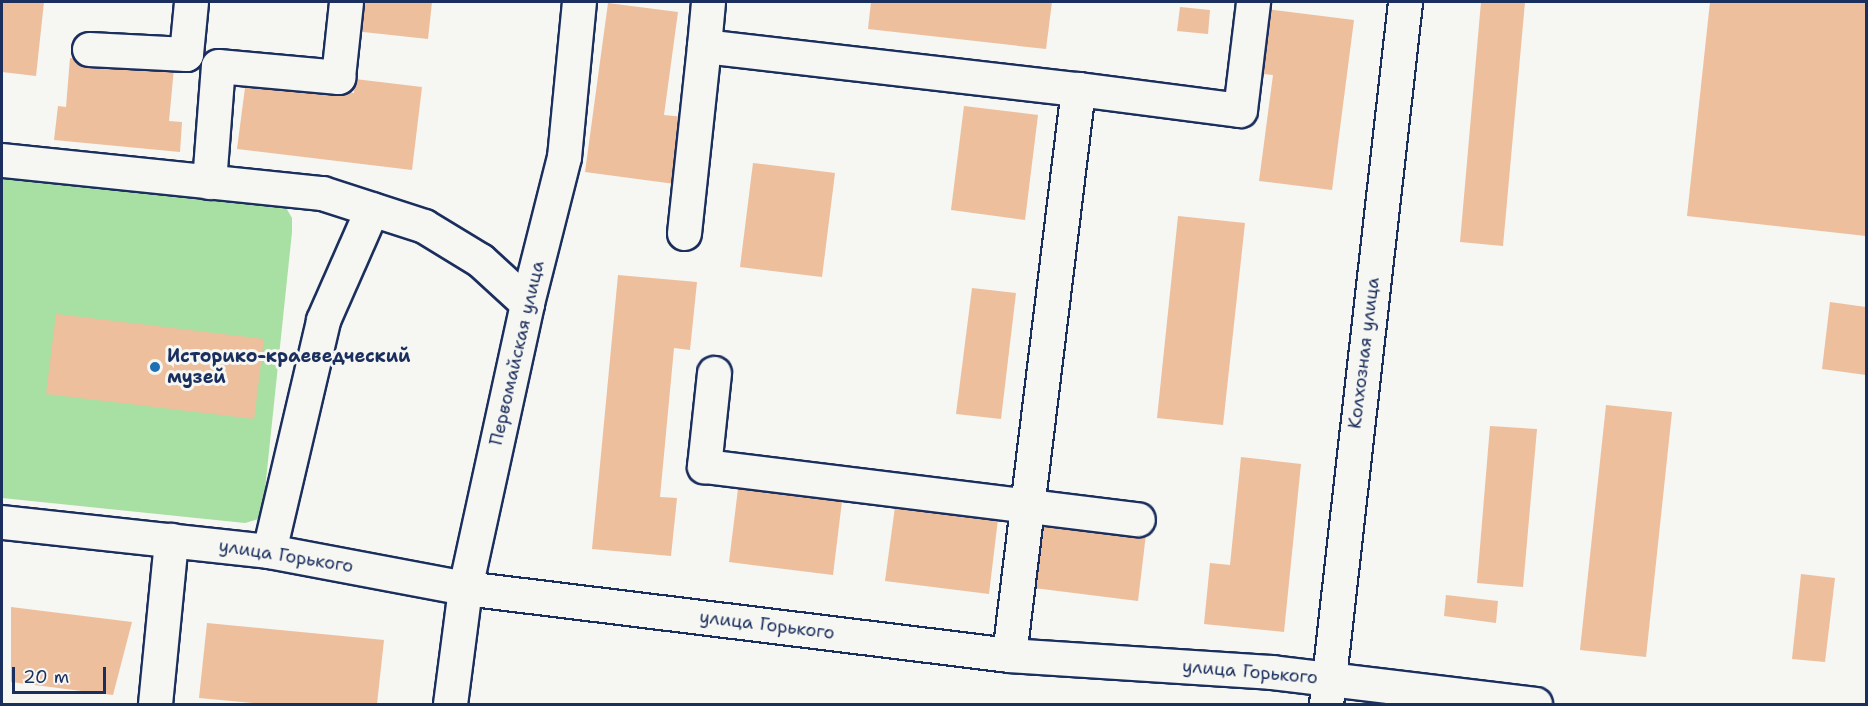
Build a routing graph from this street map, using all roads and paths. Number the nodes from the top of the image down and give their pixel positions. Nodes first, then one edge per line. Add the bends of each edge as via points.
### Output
1 (190, 2) edge
2 (346, 2) edge
3 (579, 2) edge
4 (708, 2) edge
5 (1253, 2) edge
6 (1405, 2) edge
7 (704, 46) junction
8 (89, 49) dead end
9 (186, 54) junction
10 (218, 66) junction
11 (1078, 89) junction
12 (2, 160) edge
13 (209, 182) junction
14 (372, 209) junction
15 (684, 233) dead end
16 (527, 303) junction
17 (714, 373) dead end
18 (1028, 504) junction
19 (1138, 519) dead end
20 (2, 522) edge
21 (171, 540) junction
22 (269, 551) junction
23 (465, 588) junction
24 (1009, 655) junction
25 (1328, 692) edge
26 (155, 705) edge
27 (450, 705) edge
28 (1534, 705) edge

1 - 9 street
2 - 10 street via 338,77
3 - 16 street, Первомайская улица via 564,157
4 - 7 street
5 - 11 street via 1240,110
6 - 25 street, Колхозная улица
7 - 11 street
7 - 15 street
8 - 9 street
9 - 10 street
10 - 13 street
11 - 18 street
12 - 13 street
13 - 14 street via 322,193
14 - 16 street via 424,226 480,260
14 - 22 street via 323,320
16 - 23 street, Первомайская улица
17 - 18 street via 704,466
18 - 19 street
18 - 24 street
20 - 21 street, улица Горького
21 - 22 street, улица Горького
21 - 26 street
22 - 23 street, улица Горького
23 - 24 street, улица Горького
23 - 27 street, Первомайская улица
24 - 25 street, улица Горького
25 - 28 street, улица Горького

